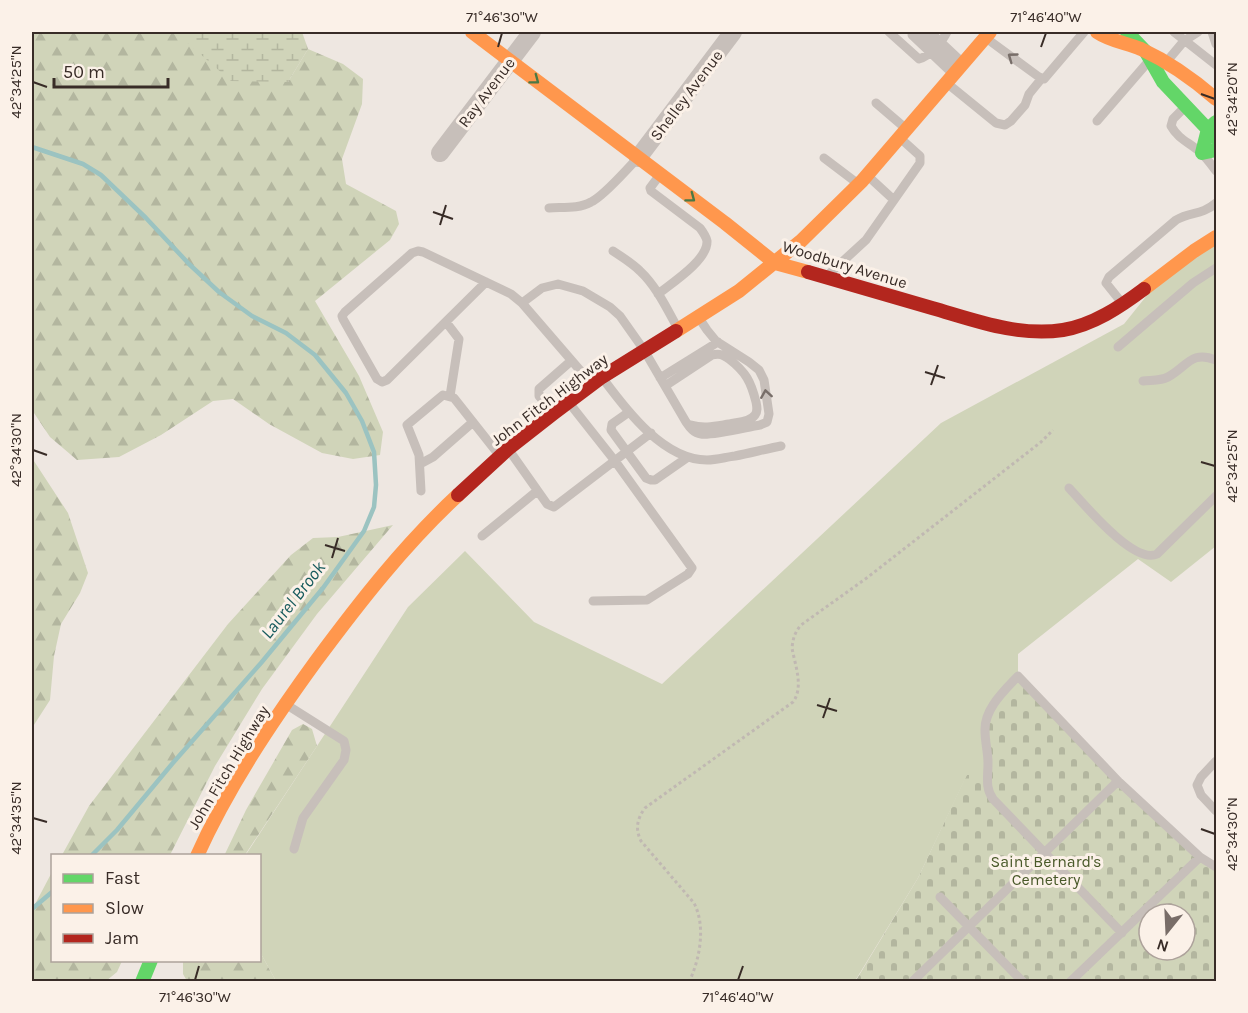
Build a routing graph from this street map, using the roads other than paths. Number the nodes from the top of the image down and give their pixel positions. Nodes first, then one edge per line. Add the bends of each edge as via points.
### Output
1 (472, 32) edge
2 (532, 32) edge
3 (733, 32) edge
4 (889, 32) edge
5 (930, 32) edge
6 (946, 32) edge
7 (1083, 32) edge
8 (1097, 32) edge
9 (1127, 32) edge
10 (1174, 32) edge
11 (1198, 32) edge
12 (1212, 32) edge
13 (916, 33) edge
14 (988, 34) edge
15 (1184, 41) junction
16 (1216, 44) edge
17 (935, 47) junction
18 (1155, 60) junction
19 (510, 61) junction
20 (1216, 65) edge
21 (955, 72) junction
22 (1042, 78) junction
23 (1216, 99) edge
24 (876, 103) dead end
25 (1185, 106) junction
26 (1097, 121) dead end
27 (1214, 130) edge
28 (903, 133) junction
29 (1216, 150) edge
30 (440, 153) dead end
31 (1202, 153) junction
32 (638, 158) junction
33 (824, 158) dead end
34 (1216, 171) edge
35 (660, 174) junction
36 (863, 180) junction
37 (894, 200) junction
38 (1216, 203) edge
39 (549, 208) dead end
40 (712, 213) junction
41 (700, 228) junction
42 (1216, 237) edge
43 (613, 251) dead end
44 (775, 263) junction
45 (1216, 268) edge
46 (825, 278) junction
47 (486, 282) junction
48 (658, 294) junction
49 (522, 303) junction
50 (1124, 304) junction
51 (698, 316) junction
52 (446, 322) junction
53 (678, 329) junction
54 (718, 342) junction
55 (1118, 347) dead end
56 (644, 350) junction
57 (1216, 360) edge
58 (571, 361) junction
59 (597, 381) junction
60 (1143, 381) dead end
61 (662, 382) junction
62 (450, 396) junction
63 (569, 402) junction
64 (629, 412) junction
65 (554, 413) junction
66 (683, 418) junction
67 (474, 422) junction
68 (651, 433) junction
69 (781, 446) dead end
70 (627, 452) junction
71 (504, 453) junction
72 (688, 457) junction
73 (615, 461) junction
74 (420, 464) junction
75 (1069, 488) dead end
76 (421, 491) dead end
77 (537, 491) junction
78 (1216, 496) edge
79 (482, 536) dead end
80 (593, 601) dead end
81 (285, 704) junction
82 (1216, 761) edge
83 (1118, 781) junction
84 (1216, 811) edge
85 (294, 849) dead end
86 (1046, 853) junction
87 (197, 854) edge
88 (1200, 858) junction
89 (1216, 867) edge
90 (940, 897) dead end
91 (969, 926) junction
92 (1122, 933) junction
93 (150, 962) edge
94 (142, 981) edge
95 (912, 981) edge
96 (1023, 981) edge
97 (1070, 981) edge

1 - 19 main road, Woodbury Avenue
2 - 19 street, Ray Avenue
3 - 32 street, Shelley Avenue
4 - 17 lane via 919,59
5 - 17 lane
6 - 17 lane
7 - 22 lane via 1047,77
8 - 18 main road
9 - 18 main road
10 - 15 lane
11 - 15 lane
12 - 16 lane
13 - 17 lane
14 - 21 main road, John Fitch Highway
22 -> 14 lane
15 - 18 lane
15 - 20 lane
17 - 21 lane
17 - 21 lane
18 - 23 main road via 1185,73
18 - 25 main road via 1163,82
18 - 26 lane
19 - 30 street, Ray Avenue
19 -> 32 main road, Woodbury Avenue
21 - 22 lane via 996,123 1005,125 1025,105 1027,96
21 - 28 main road, John Fitch Highway
24 - 28 lane
25 - 27 main road
25 - 31 lane via 1171,126 1180,138
27 - 31 main road
28 - 36 main road, John Fitch Highway
28 - 37 lane via 920,156 920,163
29 - 31 main road
31 - 34 lane
32 - 35 main road, Woodbury Avenue
32 - 39 lane via 591,203
33 - 36 lane
35 -> 40 main road, Woodbury Avenue
35 - 41 lane via 651,191
36 - 37 lane
36 - 44 main road, John Fitch Highway
37 - 46 lane via 866,240
38 - 50 lane via 1204,212 1176,220 1109,277 1106,283
40 - 41 lane
40 - 44 main road, Woodbury Avenue
41 - 48 lane via 707,242 703,255
42 - 50 main road, Woodbury Avenue
43 - 48 lane via 641,272
44 - 46 main road, Woodbury Avenue
44 - 51 main road, John Fitch Highway
45 - 55 lane
46 - 50 main road, Woodbury Avenue via 998,327 1035,332 1078,327
47 - 49 lane
47 - 52 lane
47 - 52 lane via 415,251 342,316 382,382
48 - 53 lane
49 - 56 lane via 546,286 558,284 583,291 616,311
49 - 58 lane
51 - 53 main road, John Fitch Highway
51 - 54 lane
52 - 62 lane via 459,342
53 - 56 main road, John Fitch Highway
54 - 61 lane
66 -> 54 lane via 701,434 764,424 768,420 764,380 759,370
56 - 59 main road, John Fitch Highway
56 - 61 lane
57 - 60 lane via 1198,357 1168,377
58 - 59 lane
58 - 65 lane via 538,391
59 - 63 main road, John Fitch Highway
59 - 64 lane
61 - 66 lane
61 - 66 lane via 716,353 741,368 750,382 757,409 748,420 699,427
62 - 67 lane
62 - 74 lane via 443,395 407,425
63 - 65 main road, John Fitch Highway
63 - 73 lane
64 - 68 lane
64 - 70 lane via 610,427
65 - 71 main road, John Fitch Highway
67 - 71 lane
67 - 74 lane via 433,458
68 - 70 lane
68 - 72 lane
69 - 72 lane via 713,460
70 - 72 lane via 651,480
70 - 73 lane
71 - 77 lane
71 - 81 main road, John Fitch Highway via 423,529 354,609
73 - 77 lane via 554,507
73 - 80 lane via 692,568 647,600
74 - 76 lane
75 - 78 lane via 1123,544 1152,556
77 - 79 lane
81 - 85 lane via 344,741 346,750 344,760 303,818
81 - 87 main road, John Fitch Highway via 235,783
82 - 84 lane via 1197,785
83 - 86 lane
83 - 86 lane via 1018,676 986,719 987,789
83 - 88 lane
86 - 91 lane
86 - 92 lane
88 - 89 lane
88 - 92 lane
90 - 91 lane
91 - 95 lane
91 - 96 lane
92 - 97 lane
93 - 94 main road

